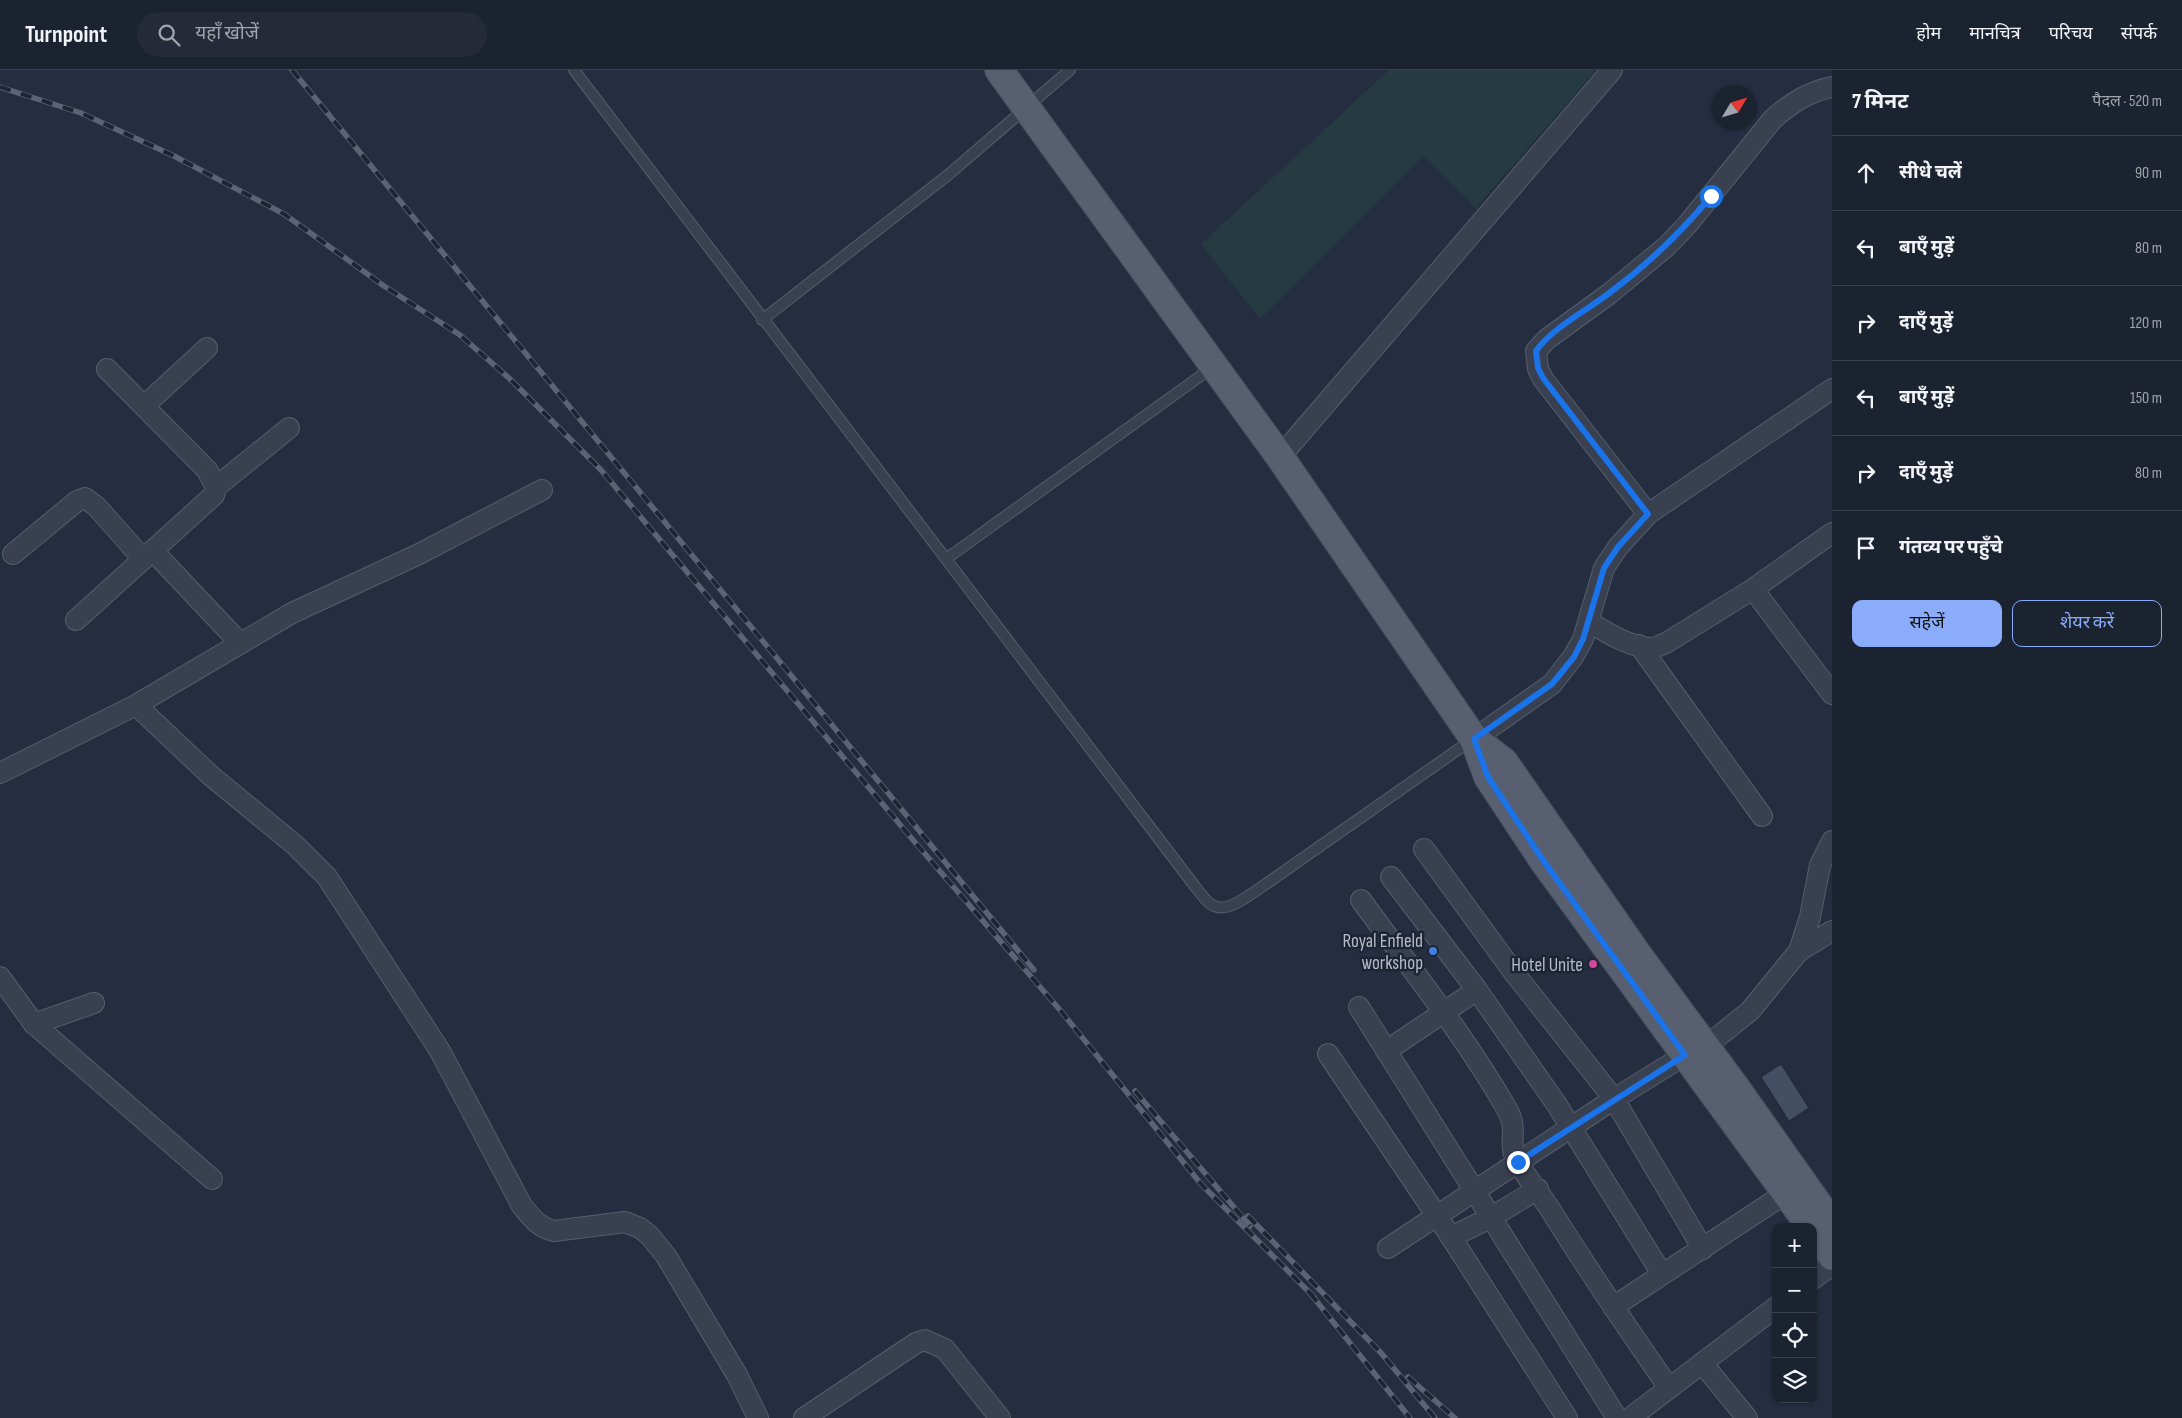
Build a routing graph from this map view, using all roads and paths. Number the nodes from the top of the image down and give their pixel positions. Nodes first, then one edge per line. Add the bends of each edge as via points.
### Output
1 (574, 70) edge
2 (999, 70) edge
3 (1070, 70) edge
4 (1612, 70) edge
5 (1832, 87) edge
6 (1028, 108) junction
7 (762, 320) junction
8 (207, 348) dead end
9 (1214, 367) junction
10 (107, 369) dead end
11 (1832, 389) edge
12 (144, 406) junction
13 (289, 428) dead end
14 (1280, 457) junction
15 (216, 487) junction
16 (542, 490) dead end
17 (1648, 514) junction
18 (1832, 533) edge
19 (13, 554) dead end
20 (148, 555) junction
21 (946, 559) junction
22 (1754, 589) junction
23 (76, 620) dead end
24 (1589, 622) junction
25 (240, 643) junction
26 (1639, 645) junction
27 (1832, 694) edge
28 (136, 705) junction
29 (1474, 739) junction
30 (0, 773) edge
31 (1762, 816) dead end
32 (1832, 841) edge
33 (1424, 849) dead end
34 (1391, 877) dead end
35 (1361, 900) dead end
36 (1832, 931) edge
37 (1799, 951) junction
38 (0, 976) edge
39 (1477, 990) junction
40 (94, 1003) dead end
41 (1359, 1007) dead end
42 (1443, 1013) junction
43 (34, 1024) junction
44 (1386, 1051) junction
45 (1695, 1051) junction
46 (1328, 1054) dead end
47 (1614, 1099) junction
48 (1571, 1128) junction
49 (1518, 1162) junction
50 (212, 1179) dead end
51 (1538, 1189) junction
52 (1474, 1192) junction
53 (1786, 1193) junction
54 (1437, 1216) junction
55 (1490, 1218) junction
56 (1822, 1219) edge
57 (1451, 1237) junction
58 (1388, 1248) dead end
59 (1703, 1249) junction
60 (1832, 1256) edge
61 (1832, 1265) edge
62 (1662, 1274) junction
63 (1817, 1276) edge
64 (1613, 1307) junction
65 (1772, 1310) edge
66 (1702, 1363) junction
67 (1669, 1388) junction
68 (758, 1418) edge
69 (804, 1418) edge
70 (1000, 1418) edge
71 (1567, 1418) edge
72 (1617, 1418) edge
73 (1630, 1418) edge
74 (1747, 1418) edge

1 - 7 lane
2 - 6 main road
3 - 6 lane
4 - 14 street
5 - 17 street via 1806,95 1787,106 1667,246 1536,351 1538,368 1548,386
6 - 7 lane via 948,175
6 - 9 main road
7 - 21 lane
8 - 12 street
9 - 14 main road
9 - 21 lane
10 - 12 street
11 - 17 street
12 - 15 street via 207,470
13 - 15 street
14 - 29 main road
15 - 20 street via 214,495
16 - 25 street via 417,555 292,613
17 - 24 street via 1604,568
18 - 22 street
19 - 20 street via 77,501 85,498
20 - 23 street
20 - 25 street
21 - 29 lane via 1214,907 1235,904 1266,884
22 - 26 street via 1666,643 1652,648
22 - 27 street
24 - 26 street
24 - 29 street via 1574,657 1552,684
25 - 28 street
26 - 31 street
28 - 30 street
28 - 68 street via 210,775 295,845 327,876 440,1051 522,1206 534,1221 554,1231 625,1222 650,1236 666,1256 737,1375
29 - 45 main road via 1504,762 1633,948
32 - 37 street via 1820,865 1810,917
33 - 47 street via 1515,974
34 - 39 street
35 - 42 street
36 - 37 street
37 - 45 street via 1750,1012
38 - 43 street
39 - 42 street
39 - 48 street
40 - 43 street
41 - 44 street
42 - 44 street
42 - 49 street via 1510,1113 1514,1124 1512,1147
43 - 50 street
44 - 52 street
45 - 47 street
45 - 53 main road
45 - 56 main road
46 - 54 street
47 - 48 street
47 - 59 street
48 - 49 street
48 - 62 street
49 - 51 street
49 - 52 street
51 - 55 street
51 - 64 street
52 - 54 street
52 - 55 street
53 - 56 main road
53 - 59 street
54 - 57 street
54 - 58 street
55 - 57 street
55 - 72 street
56 - 60 main road
57 - 71 street
59 - 62 street
61 - 63 street
62 - 64 street
64 - 67 street
65 - 66 street
66 - 67 street
66 - 74 street
67 - 73 street
69 - 70 street via 925,1340 946,1349

